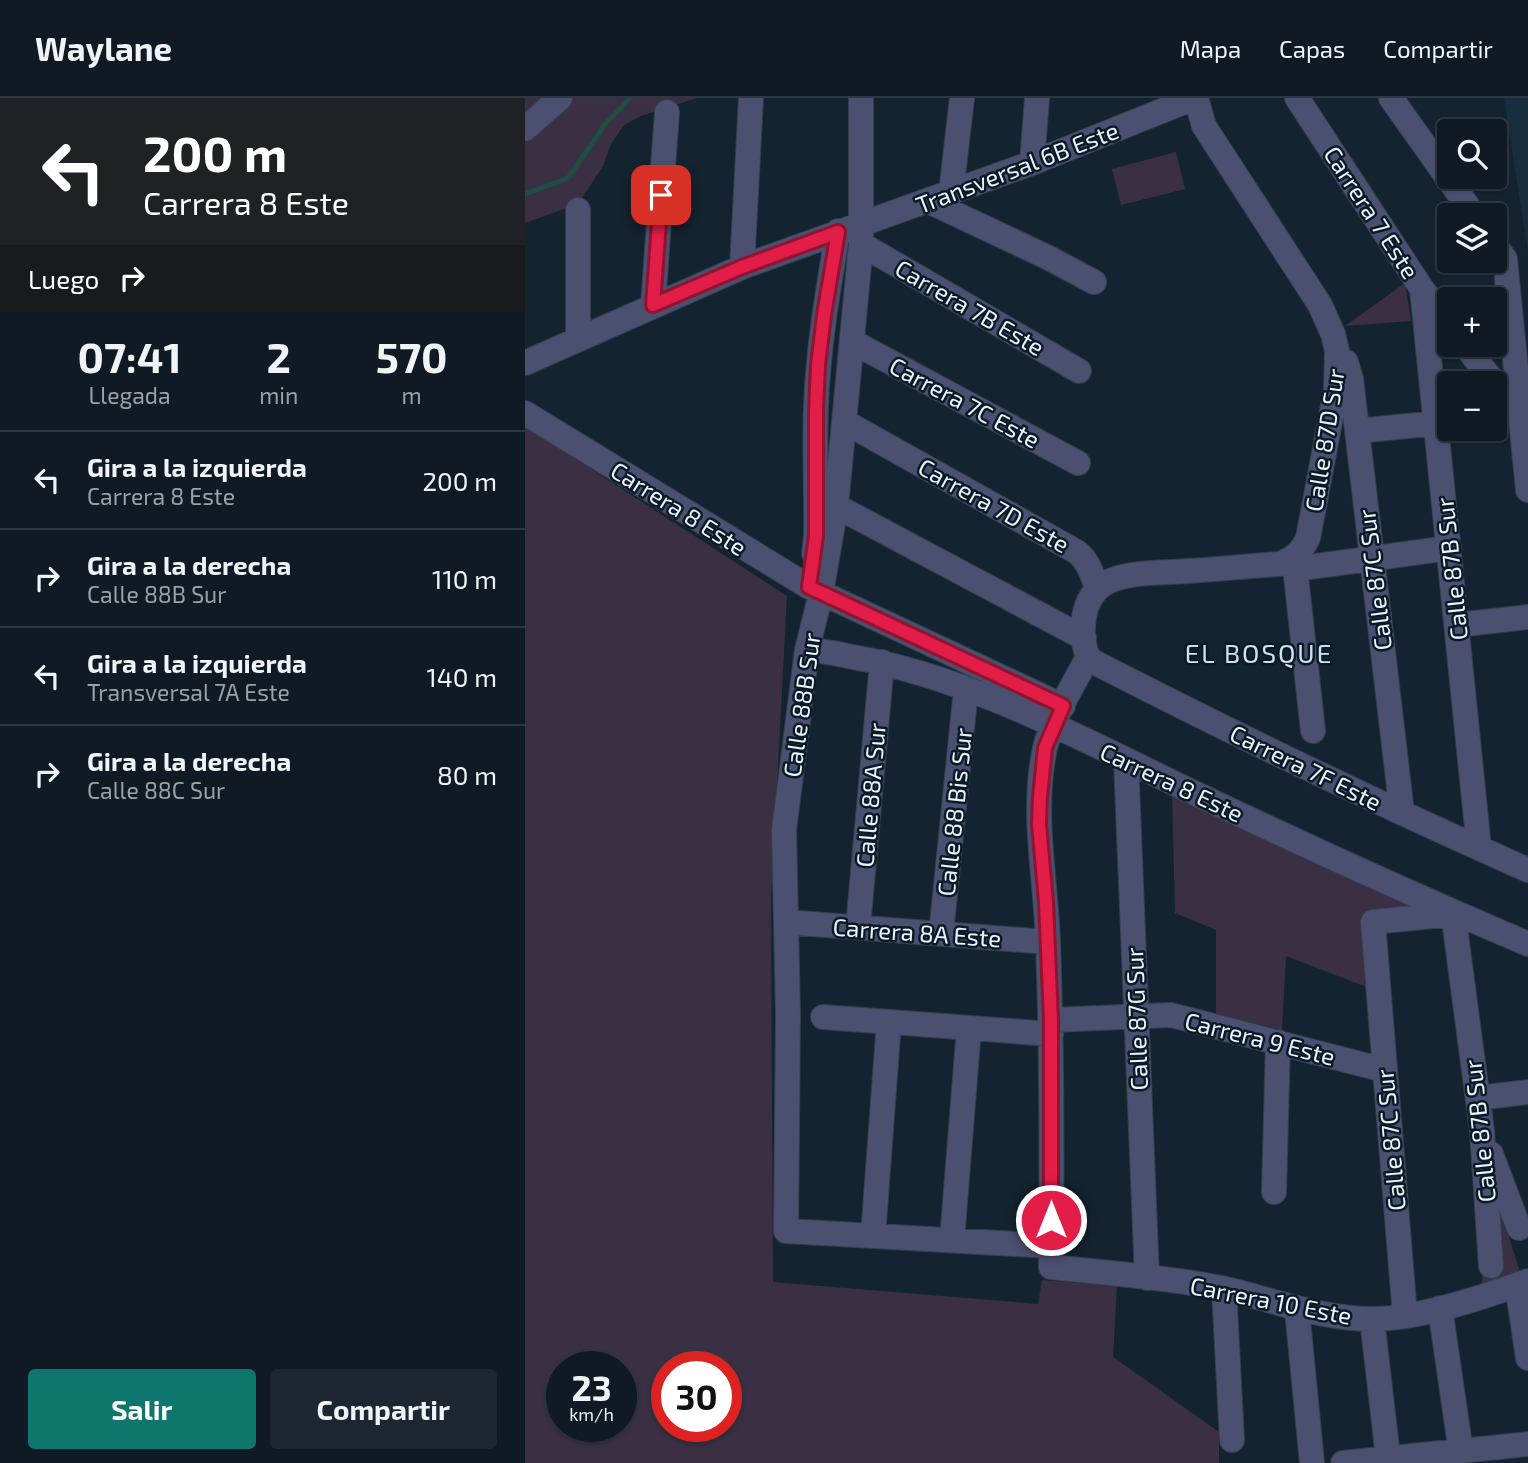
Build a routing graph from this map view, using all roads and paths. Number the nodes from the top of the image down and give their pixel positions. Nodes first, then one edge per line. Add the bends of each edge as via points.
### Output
1 (560, 98) edge
2 (751, 98) edge
3 (861, 98) edge
4 (962, 98) edge
5 (1037, 98) edge
6 (1195, 98) edge
7 (1297, 98) edge
8 (1391, 98) edge
9 (667, 112) dead end
10 (526, 126) edge
11 (1032, 163) junction
12 (940, 197) junction
13 (1465, 203) edge
14 (578, 210) dead end
15 (854, 233) junction
16 (742, 267) junction
17 (1502, 273) edge
18 (1094, 282) dead end
19 (1422, 289) junction
20 (653, 305) junction
21 (1437, 308) edge
22 (578, 339) junction
23 (853, 342) junction
24 (1337, 351) junction
25 (1474, 357) edge
26 (525, 363) edge
27 (1079, 371) dead end
28 (525, 413) edge
29 (1519, 415) junction
30 (845, 422) junction
31 (1437, 423) joint
32 (1357, 431) junction
33 (1439, 441) edge
34 (1078, 463) dead end
35 (1528, 490) edge
36 (837, 506) junction
37 (1449, 548) junction
38 (1372, 558) junction
39 (1294, 563) junction
40 (1097, 589) junction
41 (815, 590) junction
42 (1528, 617) edge
43 (1457, 625) junction
44 (1086, 648) junction
45 (807, 650) junction
46 (882, 662) junction
47 (966, 689) junction
48 (1058, 716) junction
49 (1313, 731) dead end
50 (1126, 760) junction
51 (1402, 813) junction
52 (1479, 848) junction
53 (1528, 870) edge
54 (1453, 913) junction
55 (786, 922) junction
56 (858, 927) junction
57 (941, 934) junction
58 (1048, 942) junction
59 (1528, 944) edge
60 (1136, 1016) junction
61 (823, 1017) dead end
62 (889, 1022) junction
63 (1051, 1027) junction
64 (969, 1028) junction
65 (1278, 1042) junction
66 (1384, 1070) junction
67 (1528, 1092) edge
68 (1478, 1098) junction
69 (1482, 1130) junction
70 (1274, 1192) dead end
71 (1520, 1228) dead end
72 (786, 1231) joint
73 (873, 1236) junction
74 (952, 1240) junction
75 (1051, 1257) junction
76 (1491, 1266) dead end
77 (1147, 1278) junction
78 (1522, 1283) edge
79 (1224, 1289) junction
80 (1440, 1308) junction
81 (1297, 1310) junction
82 (1405, 1316) junction
83 (1372, 1319) junction
84 (1528, 1358) edge
85 (1232, 1440) dead end
86 (1528, 1444) edge
87 (1461, 1452) junction
88 (1388, 1457) junction
89 (1312, 1463) edge
90 (1343, 1463) edge

1 - 10 street
2 - 16 street
3 - 15 street, Calle 88B Sur
4 - 12 street
5 - 11 street
6 - 11 street, Transversal 6B Este
6 - 24 street, Calle 87D Sur via 1204,126 1320,305
7 - 19 street, Carrera 7 Este
8 - 13 street
9 - 20 street
11 - 12 street, Transversal 6B Este
12 - 15 street, Transversal 6B Este
12 - 18 street
14 - 22 street
15 - 16 street, Transversal 6B Este
15 - 23 street, Calle 88B Sur
15 - 27 street, Carrera 7B Este
15 - 41 street, Calle 88B Sur via 824,315 818,365
16 - 20 street, Transversal 6B Este
17 - 29 street
19 - 21 street, Carrera 7 Este
19 - 31 street, Calle 87B Sur
20 - 22 street, Transversal 6B Este
22 - 26 street, Transversal 6B Este
23 - 30 street, Calle 88B Sur
23 - 34 street, Carrera 7C Este
24 - 32 street, Calle 87C Sur via 1347,363 1351,379
24 - 39 street, Calle 87D Sur via 1336,390 1308,538
25 - 29 street
28 - 41 street, Carrera 8 Este
29 - 35 street
30 - 36 street, Calle 88B Sur
30 - 40 street, Carrera 7D Este via 1077,552 1090,568
31 - 32 street
32 - 38 street, Calle 87C Sur
33 - 37 street, Calle 87B Sur
36 - 41 street, Calle 88B Sur
36 - 44 street, Carrera 7F Este
37 - 38 street
37 - 43 street, Calle 87B Sur
38 - 39 street
38 - 51 street, Calle 87C Sur
39 - 40 street via 1135,575 1110,580
39 - 49 street
40 - 44 street via 1085,613
41 - 45 street, Calle 88B Sur
41 - 48 street, Carrera 8 Este
42 - 43 street
43 - 52 street, Calle 87B Sur
44 - 48 street
44 - 51 street, Carrera 7F Este via 1094,662
45 - 46 street, Carrera 8 Este
45 - 55 street, Calle 88B Sur via 784,830
46 - 47 street, Carrera 8 Este
46 - 56 street, Calle 88A Sur
47 - 48 street, Carrera 8 Este
47 - 57 street, Calle 88 Bis Sur
48 - 50 street, Carrera 8 Este
48 - 58 street via 1045,748 1039,810
50 - 54 street, Carrera 8 Este
50 - 60 street, Calle 87G Sur
51 - 52 street, Carrera 7F Este
52 - 53 street, Carrera 7F Este
54 - 59 street, Carrera 8 Este
54 - 66 street, Calle 87C Sur via 1373,922
54 - 68 street, Calle 87B Sur
55 - 56 street, Carrera 8A Este
55 - 72 street, Calle 88B Sur
56 - 57 street, Carrera 8A Este
57 - 58 street, Carrera 8A Este
58 - 63 street
60 - 63 street, Carrera 9 Este
60 - 65 street, Carrera 9 Este via 1171,1015
60 - 77 street, Calle 87G Sur
61 - 62 street, Carrera 9 Este
62 - 64 street, Carrera 9 Este
62 - 73 street
63 - 64 street, Carrera 9 Este
63 - 75 street
64 - 74 street
65 - 66 street, Carrera 9 Este
65 - 70 street
66 - 82 street, Calle 87C Sur
67 - 68 street
68 - 69 street, Calle 87B Sur
69 - 71 street
69 - 76 street, Calle 87B Sur
72 - 73 street, Carrera 10 Este
73 - 74 street, Carrera 10 Este
74 - 75 street, Carrera 10 Este
75 - 77 street, Carrera 10 Este
77 - 79 street, Carrera 10 Este
78 - 80 street, Carrera 10 Este
78 - 84 street
79 - 81 street, Carrera 10 Este
79 - 85 street
80 - 82 street, Carrera 10 Este
80 - 87 street
81 - 83 street, Carrera 10 Este
81 - 89 street
82 - 83 street, Carrera 10 Este
83 - 88 street
86 - 87 street
87 - 88 street
88 - 90 street

